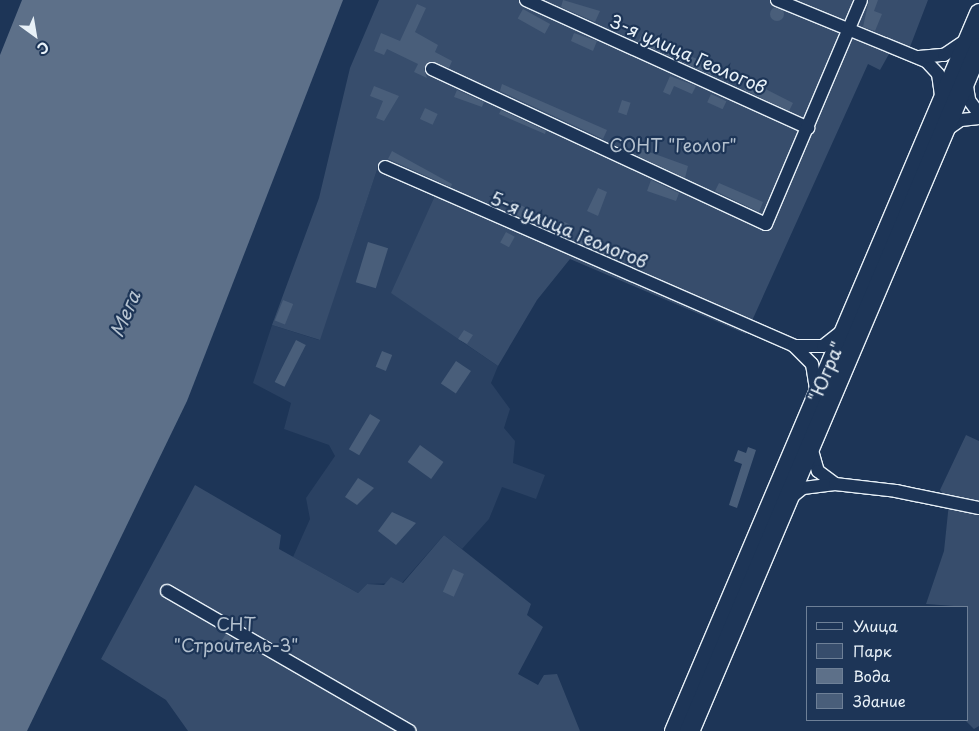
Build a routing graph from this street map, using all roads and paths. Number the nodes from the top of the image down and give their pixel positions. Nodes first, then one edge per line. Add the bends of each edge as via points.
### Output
1 (526, 0) edge
2 (777, 0) edge
3 (861, 0) edge
4 (979, 13) edge
5 (848, 31) junction
6 (974, 43) edge
7 (917, 57) junction
8 (432, 69) dead end
9 (966, 77) junction
10 (941, 103) junction
11 (979, 114) edge
12 (979, 118) edge
13 (808, 128) junction
14 (942, 135) junction
15 (384, 167) dead end
16 (846, 326) junction
17 (794, 346) junction
18 (816, 396) junction
19 (811, 443) junction
20 (835, 484) junction
21 (786, 501) junction
22 (979, 508) edge
23 (167, 591) dead end
24 (409, 731) edge
25 (674, 731) edge
26 (689, 731) edge

1 - 13 street, 3-я улица Геологов
2 - 5 street
3 - 5 street
4 - 6 highway, "Югра"
5 - 7 street
5 - 13 street
6 - 7 street via 944,55
6 - 9 highway, "Югра"
6 - 10 highway, "Югра"
7 - 10 street via 938,74
8 - 13 street via 766,224
9 - 11 street via 969,100
9 - 14 highway, "Югра"
10 - 16 highway, "Югра"
12 - 14 street via 961,120
14 - 19 highway, "Югра"
15 - 17 street, 5-я улица Геологов
16 - 17 street via 822,346
16 - 18 highway, "Югра"
17 - 18 street via 812,364
18 - 25 highway, "Югра"
19 - 20 street via 818,471
19 - 21 highway, "Югра"
20 - 21 street via 803,488
20 - 22 street via 896,491
21 - 26 highway, "Югра"
23 - 24 street

